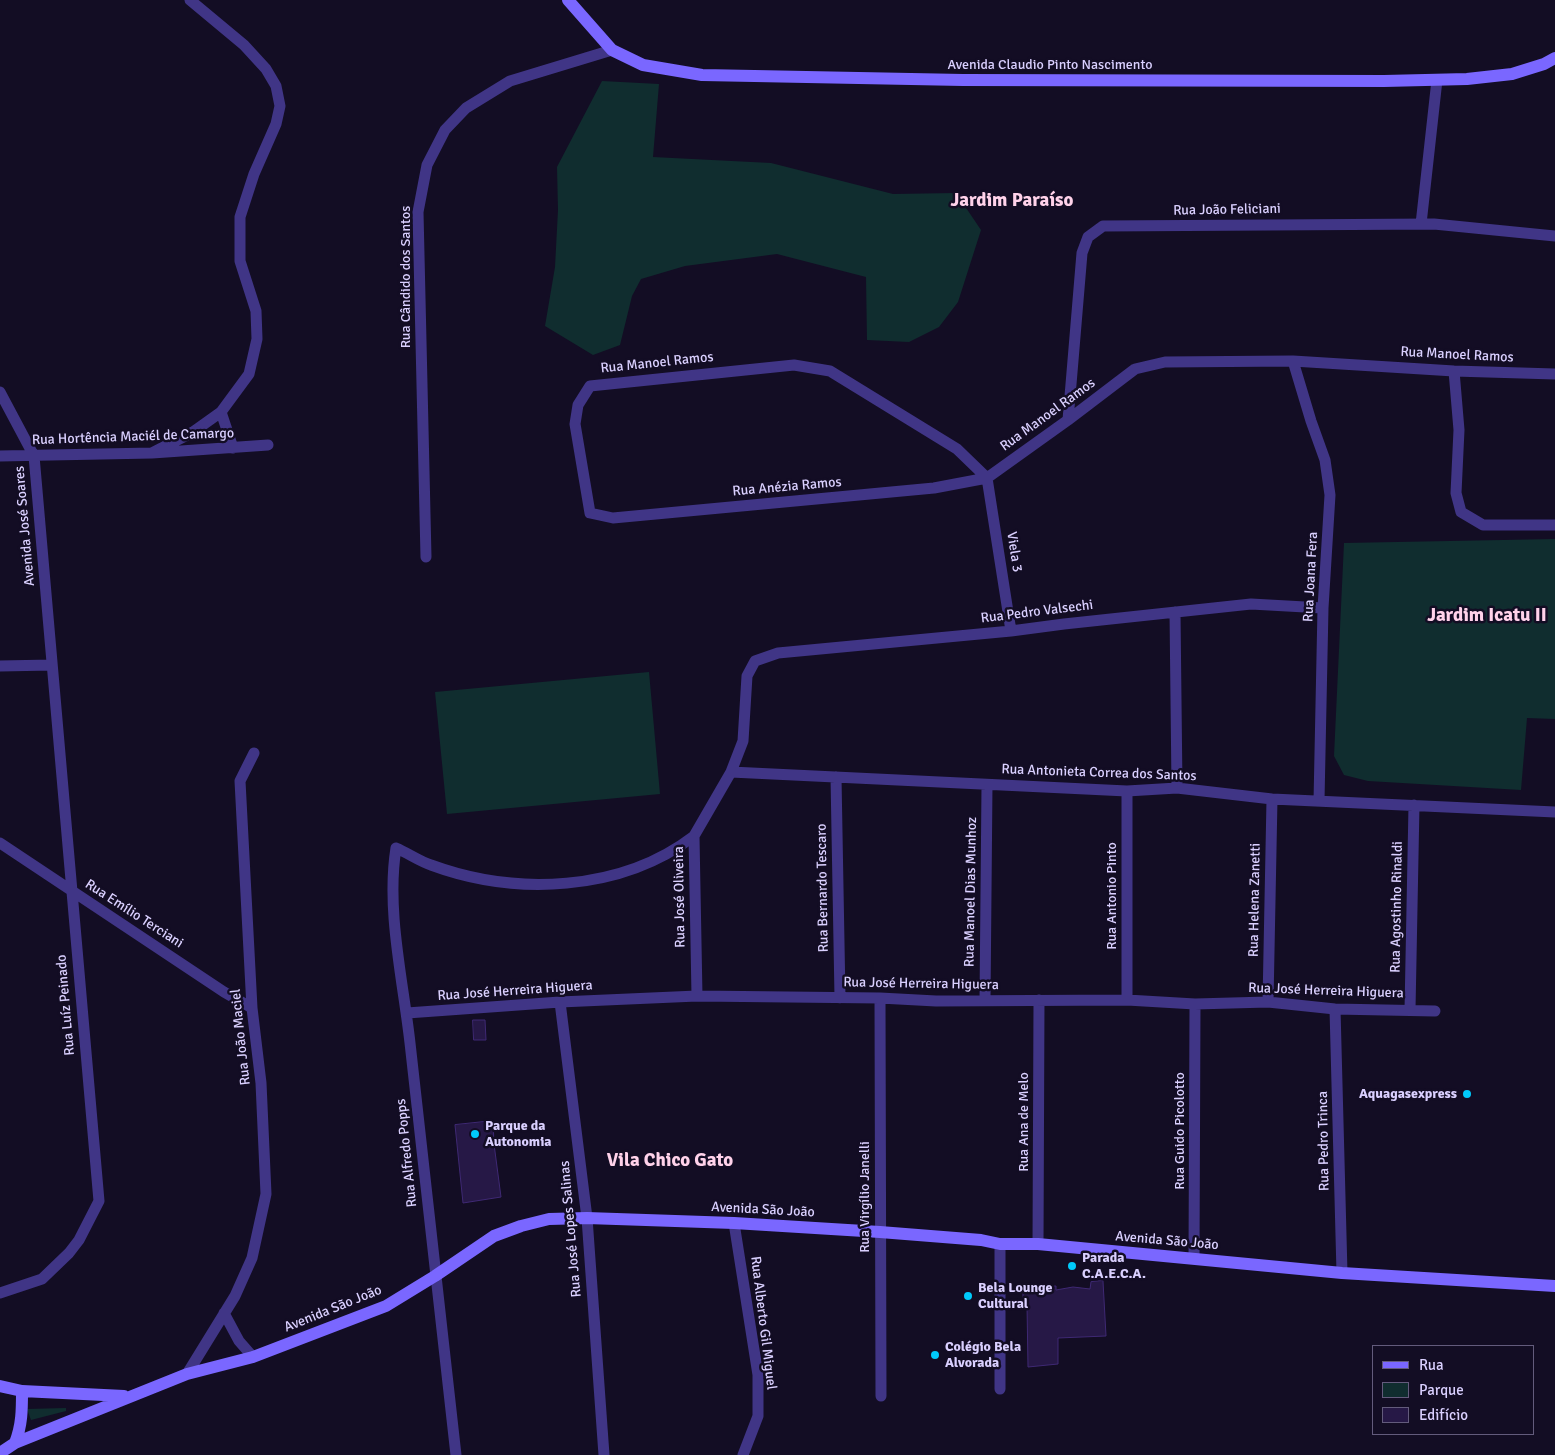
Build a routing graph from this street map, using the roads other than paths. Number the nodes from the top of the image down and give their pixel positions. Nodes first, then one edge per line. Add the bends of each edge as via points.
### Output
1 (190, 0) edge
2 (568, 0) edge
3 (612, 50) junction
4 (1555, 58) edge
5 (1437, 80) junction
6 (1421, 224) junction
7 (1555, 236) edge
8 (1293, 361) junction
9 (1454, 371) junction
10 (1555, 374) edge
11 (0, 392) edge
12 (221, 412) junction
13 (1068, 420) junction
14 (268, 445) dead end
15 (233, 448) junction
16 (152, 452) junction
17 (0, 456) edge
18 (34, 456) junction
19 (987, 478) junction
20 (590, 513) joint
21 (1555, 525) edge
22 (426, 557) dead end
23 (1323, 608) junction
24 (1175, 612) junction
25 (1011, 631) junction
26 (756, 660) joint
27 (52, 665) junction
28 (0, 666) edge
29 (254, 753) dead end
30 (731, 772) junction
31 (836, 777) junction
32 (987, 785) junction
33 (1177, 788) junction
34 (1127, 791) junction
35 (1272, 799) junction
36 (1319, 801) junction
37 (1414, 806) junction
38 (1555, 812) edge
39 (694, 836) junction
40 (0, 843) edge
41 (72, 892) junction
42 (697, 996) junction
43 (840, 998) junction
44 (880, 998) junction
45 (984, 1000) junction
46 (1039, 1000) junction
47 (1127, 1000) junction
48 (560, 1002) junction
49 (1268, 1002) junction
50 (1195, 1004) junction
51 (252, 1008) junction
52 (1335, 1008) junction
53 (1410, 1010) junction
54 (1435, 1011) dead end
55 (407, 1014) junction
56 (587, 1218) junction
57 (734, 1223) junction
58 (880, 1232) junction
59 (1000, 1244) junction
60 (1038, 1244) junction
61 (1194, 1258) junction
62 (1342, 1273) junction
63 (435, 1276) junction
64 (1555, 1286) edge
65 (0, 1293) edge
66 (224, 1313) junction
67 (253, 1357) junction
68 (187, 1374) junction
69 (0, 1386) edge
70 (1000, 1389) dead end
71 (22, 1391) junction
72 (881, 1396) dead end
73 (128, 1397) junction
74 (15, 1443) junction
75 (0, 1453) edge
76 (456, 1455) edge
77 (604, 1455) edge
78 (743, 1455) edge

1 - 12 street via 244,45 266,69 276,86 280,106 240,217 240,260 256,310 257,339 249,374
2 - 3 main road, Avenida Claudio Pinto Nascimento
3 - 5 main road, Avenida Claudio Pinto Nascimento via 644,65 702,75 980,80
3 - 22 street, Rua Cândido dos Santos via 510,81 466,108 445,130 427,165 418,212
4 - 5 main road, Avenida Claudio Pinto Nascimento via 1512,74
5 - 6 street
6 - 7 street, Rua João Feliciani
6 - 13 street, Rua João Feliciani via 1103,226 1088,237 1082,253
8 - 9 street, Rua Manoel Ramos
8 - 13 street, Rua Manoel Ramos via 1165,362 1134,369
8 - 23 street, Rua Joana Fera via 1325,460 1330,495
9 - 10 street, Rua Manoel Ramos
9 - 21 street via 1459,430 1456,493 1461,512 1483,525
11 - 18 street, Avenida José Soares
12 - 15 street
12 - 16 street via 193,432
13 - 19 street, Rua Manoel Ramos
14 - 15 street, Rua Hortência Maciél de Camargo
15 - 16 street, Rua Hortência Maciél de Camargo
16 - 18 street, Rua Hortência Maciél de Camargo
17 - 18 street, Rua Hortência Maciél de Camargo
18 - 27 street, Avenida José Soares
19 - 20 street, Rua Anézia Ramos via 934,488 612,518
19 - 20 street, Rua Manoel Ramos via 957,449 830,371 794,365 590,386 578,405 575,424
19 - 25 street, Viela 3
23 - 24 street, Rua Pedro Valsechi via 1251,604
23 - 36 street, Rua Joana Fera
24 - 25 street, Rua Pedro Valsechi
24 - 33 street
25 - 26 street, Rua Pedro Valsechi via 778,653
26 - 30 street, Rua José Oliveira via 747,676 743,741
27 - 28 street
27 - 41 street, Rua Luíz Peinado
29 - 51 street, Rua João Maciel via 240,781
30 - 31 street, Rua Antonieta Correa dos Santos
30 - 39 street, Rua José Oliveira
31 - 32 street, Rua Antonieta Correa dos Santos
31 - 43 street, Rua Bernardo Tescaro
32 - 34 street, Rua Antonieta Correa dos Santos
32 - 45 street, Rua Manoel Dias Munhoz
33 - 34 street, Rua Antonieta Correa dos Santos
33 - 35 street, Rua Antonieta Correa dos Santos
34 - 47 street, Rua Antonio Pinto
35 - 36 street, Rua Antonieta Correa dos Santos
35 - 49 street, Rua Helena Zanetti
36 - 37 street, Rua Antonieta Correa dos Santos
37 - 38 street, Rua Antonieta Correa dos Santos
37 - 53 street, Rua Agostinho Rinaldi
39 - 42 street, Rua José Oliveira
39 - 55 street, Rua Alfredo Popps via 678,849 634,868 556,885 490,881 430,865 396,848 394,916
40 - 41 street, Rua Emílio Terciani
41 - 51 street, Rua Emílio Terciani
41 - 65 street, Rua Luíz Peinado via 98,1201 79,1240 42,1279
42 - 43 street, Rua José Herreira Higuera
42 - 48 street, Rua José Herreira Higuera
43 - 44 street, Rua José Herreira Higuera
44 - 45 street, Rua José Herreira Higuera
44 - 58 street, Rua Virgílio Janelli
45 - 46 street, Rua José Herreira Higuera
46 - 47 street, Rua José Herreira Higuera
46 - 60 street, Rua Ana de Melo
47 - 50 street, Rua José Herreira Higuera
48 - 55 street, Rua José Herreira Higuera
48 - 56 street, Rua José Lopes Salinas
49 - 50 street, Rua José Herreira Higuera
49 - 52 street, Rua José Herreira Higuera
50 - 61 street, Rua Guido Picolotto
51 - 66 street, Rua João Maciel via 262,1083 266,1194 252,1258
52 - 53 street, Rua José Herreira Higuera
52 - 62 street, Rua Pedro Trinca
53 - 54 street, Rua José Herreira Higuera
55 - 63 street, Rua Alfredo Popps
56 - 57 main road, Avenida São João
56 - 63 main road, Avenida São João via 549,1219 520,1226 494,1236
56 - 77 street, Rua José Lopes Salinas
57 - 58 main road, Avenida São João
57 - 78 street, Rua Alberto Gil Miguel via 758,1375 758,1416
58 - 59 main road, Avenida São João
58 - 72 street, Rua Virgílio Janelli
59 - 60 main road, Avenida São João
59 - 70 street
60 - 61 main road, Avenida São João
61 - 62 main road, Avenida São João
62 - 64 main road, Avenida São João
63 - 67 main road, Avenida São João via 386,1306
63 - 76 street, Rua Alfredo Popps
66 - 67 street via 239,1341
66 - 68 street, Rua João Maciel
67 - 68 main road, Avenida São João
68 - 73 main road, Avenida São João
69 - 71 main road
71 - 73 main road
71 - 74 main road via 20,1429
73 - 74 main road, Avenida São João
74 - 75 main road, Avenida São João

